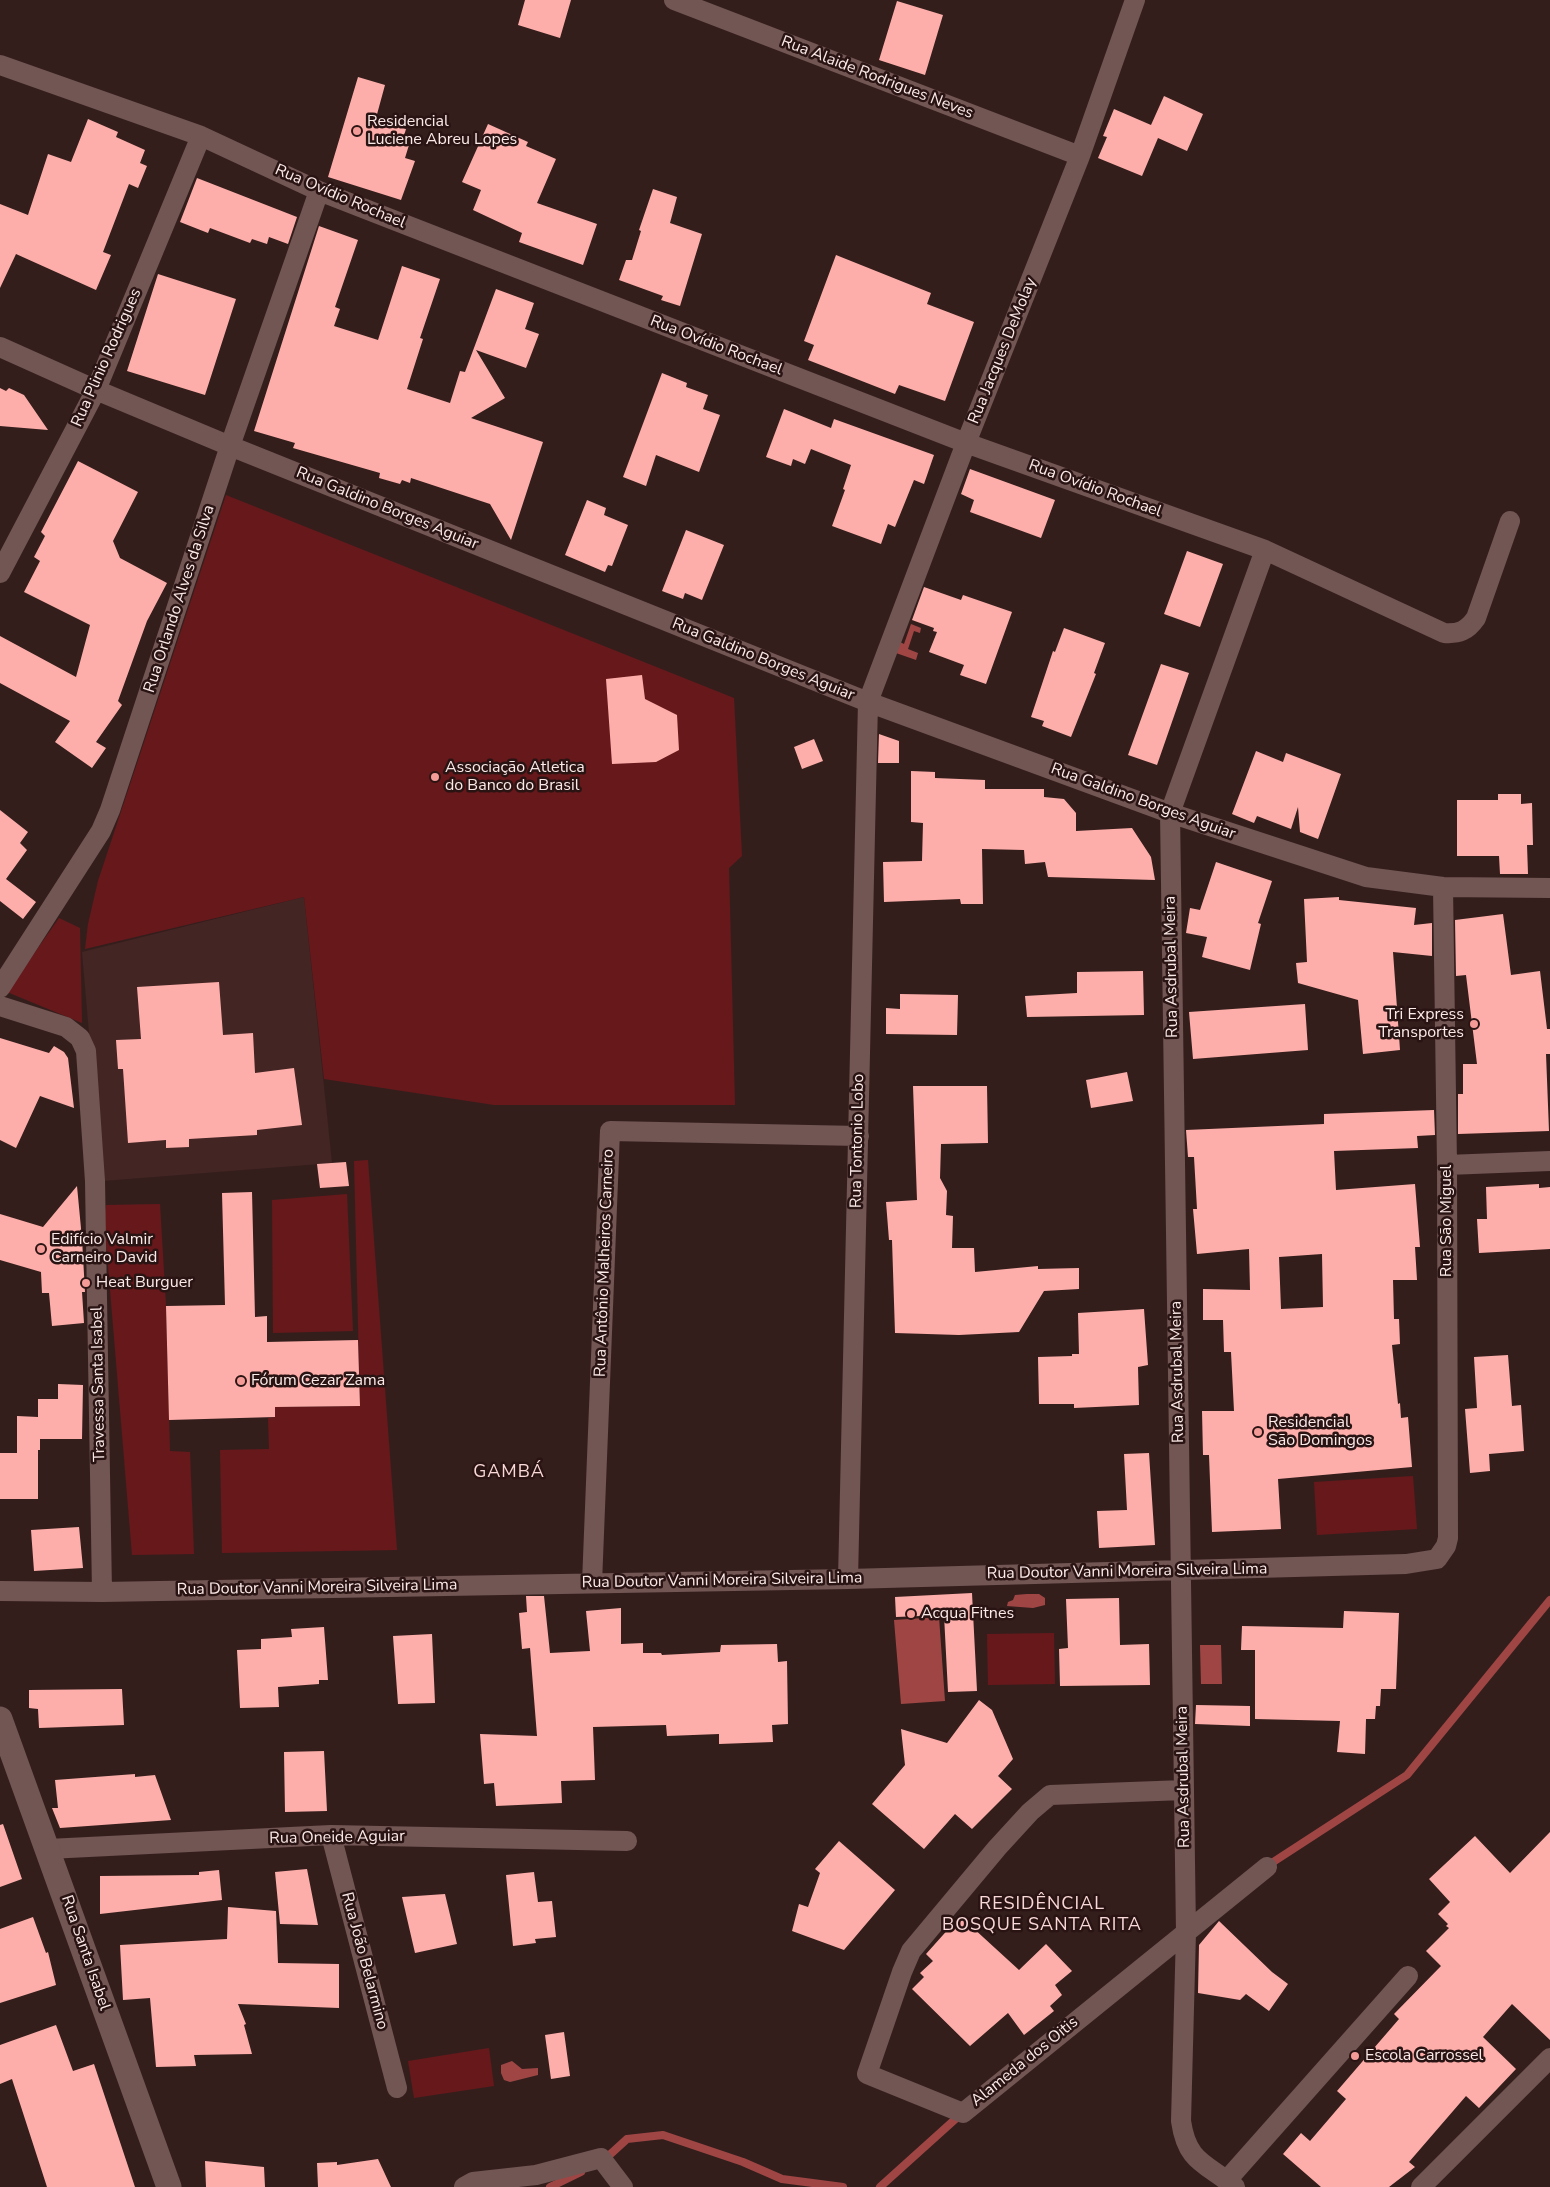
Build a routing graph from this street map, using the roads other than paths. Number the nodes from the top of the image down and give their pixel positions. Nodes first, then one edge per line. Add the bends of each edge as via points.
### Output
1 (674, 0) edge
2 (1136, 0) edge
3 (0, 65) edge
4 (201, 136) junction
5 (1080, 156) junction
6 (319, 190) junction
7 (0, 347) edge
8 (96, 390) junction
9 (966, 443) junction
10 (230, 446) junction
11 (1510, 521) dead end
12 (1265, 550) junction
13 (0, 573) edge
14 (868, 702) junction
15 (1170, 813) junction
16 (1443, 887) junction
17 (1550, 888) edge
18 (0, 988) edge
19 (0, 1006) edge
20 (858, 1136) junction
21 (1550, 1161) edge
22 (1446, 1165) junction
23 (1441, 1554) joint
24 (1181, 1571) junction
25 (848, 1579) junction
26 (592, 1583) junction
27 (0, 1591) edge
28 (102, 1592) junction
29 (0, 1720) edge
30 (1184, 1790) junction
31 (331, 1835) junction
32 (627, 1841) dead end
33 (48, 1849) junction
34 (1267, 1867) dead end
35 (1186, 1932) junction
36 (1408, 1976) dead end
37 (1550, 2058) edge
38 (398, 2088) dead end
39 (1231, 2184) edge
40 (169, 2187) edge
41 (464, 2187) edge
42 (623, 2187) edge
43 (1421, 2187) edge

1 - 5 street, Rua Alaide Rodrigues Neves
2 - 5 street, Rua Jacques DeMolay
3 - 4 street, Rua Ovídio Rochael
4 - 6 street, Rua Ovídio Rochael
4 - 8 street, Rua Plinio Rodrigues
5 - 9 street, Rua Jacques DeMolay
6 - 9 street, Rua Ovídio Rochael
6 - 10 street, Rua Orlando Alves da Silva
7 - 8 street, Rua Galdino Borges Aguiar
8 - 10 street, Rua Galdino Borges Aguiar
8 - 13 street, Rua Plinio Rodrigues
9 - 12 street, Rua Ovídio Rochael
9 - 14 street, Rua Jacques DeMolay
10 - 14 street, Rua Galdino Borges Aguiar
10 - 18 street, Rua Orlando Alves da Silva via 110,810 101,831
11 - 12 street, Rua Ovídio Rochael via 1476,618 1470,627 1454,634 1444,633
12 - 15 street, Rua Asdrubal Meira
14 - 15 street, Rua Galdino Borges Aguiar
14 - 20 street, Rua Tontonio Lobo
15 - 16 street, Rua Galdino Borges Aguiar via 1366,877
15 - 24 street, Rua Asdrubal Meira
16 - 17 street, Rua Galdino Borges Aguiar
16 - 22 street, Rua São Miguel
19 - 28 street, Travessa Santa Isabel via 66,1026 80,1038 86,1051 95,1181
20 - 25 street, Rua Tontonio Lobo
20 - 26 street, Rua Antônio Malheiros Carneiro via 610,1131
21 - 22 street
22 - 23 street, Rua São Miguel via 1448,1538
23 - 24 street, Rua Doutor Vanni Moreira Silveira Lima via 1428,1562 1406,1564
24 - 25 street, Rua Doutor Vanni Moreira Silveira Lima
24 - 30 street, Rua Asdrubal Meira
25 - 26 street, Rua Doutor Vanni Moreira Silveira Lima
26 - 28 street, Rua Doutor Vanni Moreira Silveira Lima
27 - 28 street, Rua Doutor Vanni Moreira Silveira Lima
29 - 33 street, Rua Santa Isabel
30 - 35 street, Rua Asdrubal Meira
30 - 35 street, Alameda dos Oitis via 1050,1795 1030,1812 911,1951 867,2074 963,2113
31 - 32 street, Rua Oneide Aguiar
31 - 33 street, Rua Oneide Aguiar
31 - 38 street, Rua João Belarmino
33 - 40 street, Rua Santa Isabel
34 - 35 street
35 - 39 street, Rua Asdrubal Meira via 1180,2121 1183,2137 1195,2158
36 - 39 street
37 - 43 street
41 - 42 street via 473,2182 536,2175 601,2158

